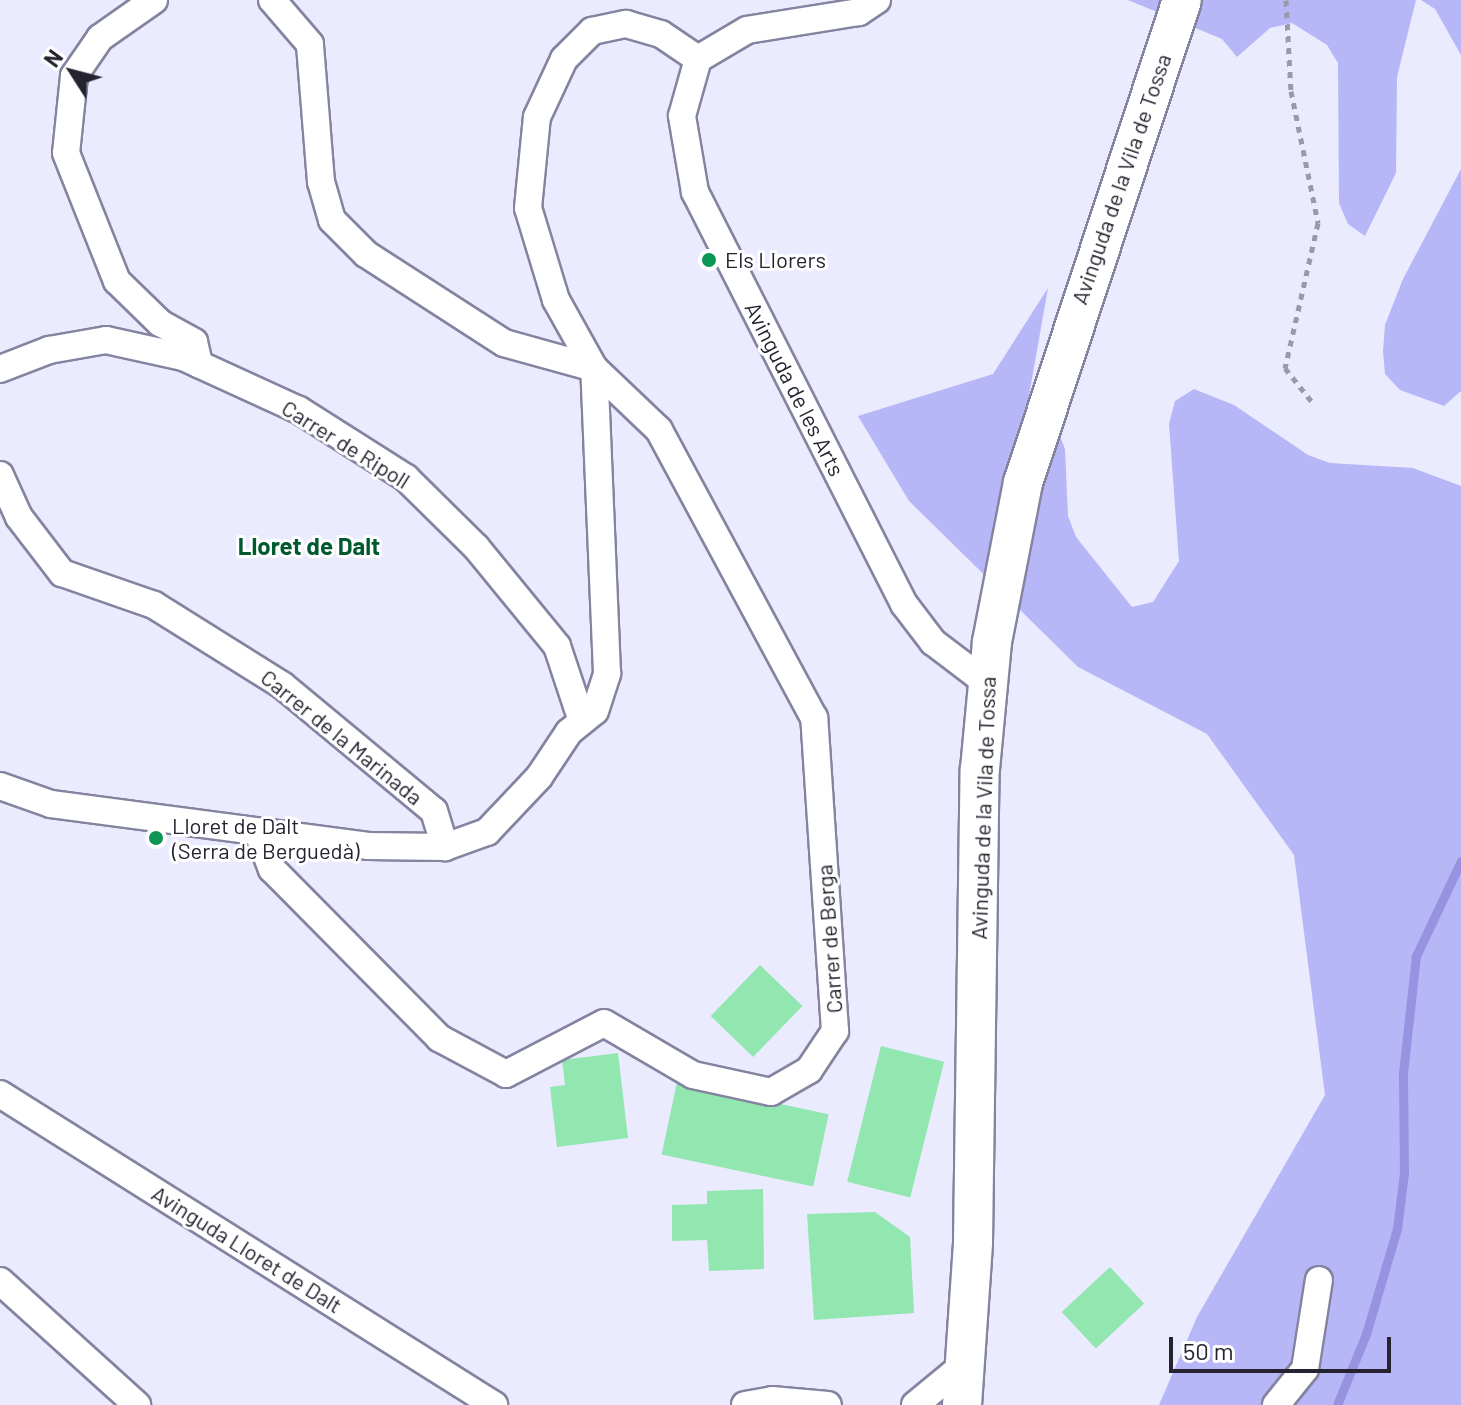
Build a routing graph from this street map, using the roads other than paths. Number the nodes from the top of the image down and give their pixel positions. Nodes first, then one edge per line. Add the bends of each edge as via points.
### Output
1 (154, 0) edge
2 (272, 0) edge
3 (877, 0) edge
4 (1182, 0) edge
5 (698, 59) junction
6 (199, 364) junction
7 (594, 368) junction
8 (0, 369) edge
9 (0, 475) edge
10 (9, 520) edge
11 (987, 683) junction
12 (582, 721) junction
13 (0, 786) edge
14 (258, 833) junction
15 (445, 847) junction
16 (0, 1094) edge
17 (1319, 1280) dead end
18 (0, 1281) edge
19 (966, 1363) junction
20 (137, 1405) edge
21 (494, 1405) edge
22 (745, 1405) edge
23 (828, 1405) edge
24 (915, 1405) edge
25 (962, 1405) edge
26 (1276, 1405) edge

1 - 6 street via 100,38 74,76 66,153 117,281 160,323 194,342
2 - 7 street via 310,44 321,182 332,220 366,254 504,343 540,358
3 - 5 street via 859,12 747,30
4 - 11 main road, Avinguda de la Vila de Tossa via 1023,483
5 - 7 street via 661,34 626,24 592,31 564,59 537,117 528,208 556,300
5 - 11 street, Avinguda de les Arts via 682,116 695,192 904,604 933,642
6 - 8 street, Carrer de Ripoll via 106,340 49,350
6 - 12 street, Carrer de Ripoll via 299,410 406,478 476,547 557,646
7 - 12 street via 607,673 595,711
7 - 14 street, Carrer de Berga via 659,430 814,718 835,1031 809,1070 771,1092 744,1087 693,1075 604,1023 506,1074 439,1038 272,869
9 - 10 street, Carrer de la Marinada
10 - 15 street, Carrer de la Marinada via 62,573 154,605 282,685 434,811
11 - 19 main road, Avinguda de la Vila de Tossa
12 - 15 street via 487,832
13 - 14 street via 51,804
14 - 15 street via 368,846
16 - 21 street, Avinguda Lloret de Dalt
17 - 26 street via 1305,1369
18 - 20 street
19 - 24 street
19 - 25 main road, Avinguda de la Vila de Tossa
22 - 23 street via 772,1400

